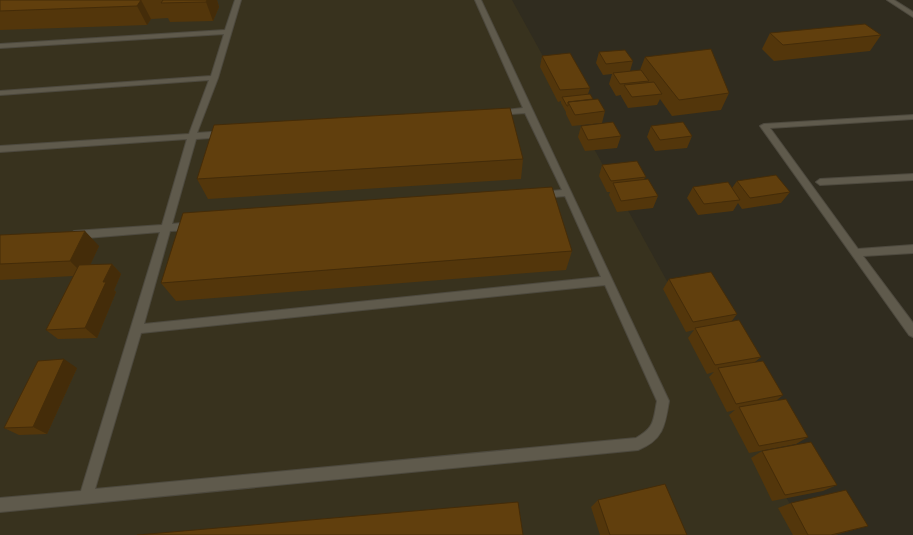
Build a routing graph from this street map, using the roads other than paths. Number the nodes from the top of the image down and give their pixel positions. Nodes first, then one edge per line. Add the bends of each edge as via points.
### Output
1 (238, 0) edge
2 (478, 0) edge
3 (890, 0) edge
4 (913, 15) edge
5 (229, 32) junction
6 (0, 46) edge
7 (214, 78) junction
8 (0, 93) edge
9 (528, 110) junction
10 (489, 113) edge
11 (913, 117) edge
12 (231, 134) edge
13 (192, 136) junction
14 (0, 149) edge
15 (913, 177) edge
16 (820, 182) dead end
17 (568, 193) junction
18 (529, 196) edge
19 (205, 224) edge
20 (165, 228) junction
21 (63, 236) edge
22 (913, 249) edge
23 (855, 253) junction
24 (608, 281) junction
25 (137, 329) junction
26 (913, 332) edge
27 (86, 496) junction
28 (0, 505) edge

1 - 5 street
2 - 9 street
3 - 4 street
5 - 6 street
5 - 7 street
7 - 8 street
7 - 13 street
9 - 10 street
9 - 17 street
11 - 23 street via 764,126
12 - 13 street
13 - 14 street
13 - 20 street
15 - 16 street
17 - 18 street
17 - 24 street
19 - 20 street
20 - 21 street
20 - 25 street
22 - 23 street
23 - 26 street
24 - 25 street
24 - 27 street via 663,401 660,419 653,435 638,444
25 - 27 street
27 - 28 street

